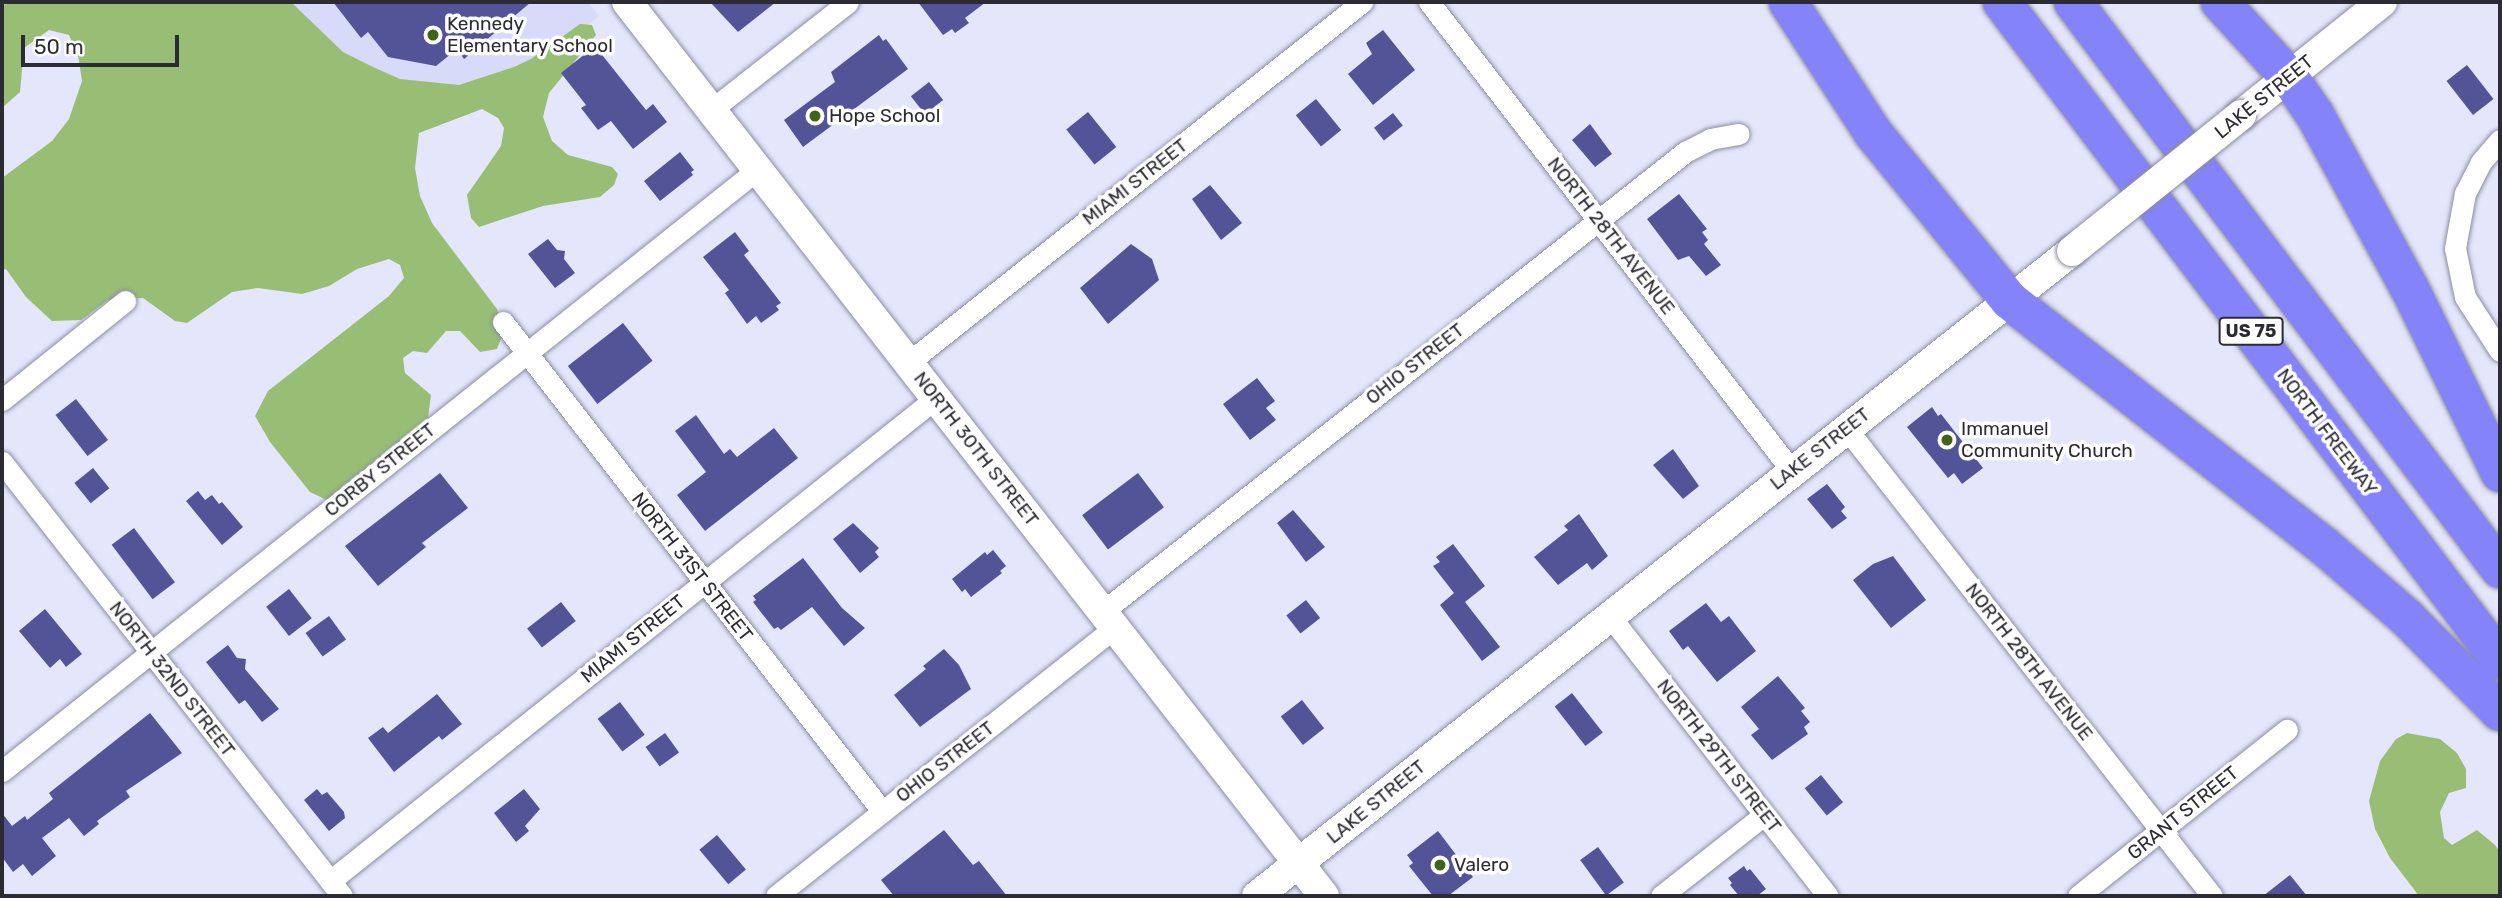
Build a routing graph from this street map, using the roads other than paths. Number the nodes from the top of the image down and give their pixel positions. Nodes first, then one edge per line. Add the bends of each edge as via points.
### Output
1 (627, 2) edge
2 (848, 2) edge
3 (1362, 2) edge
4 (1429, 2) edge
5 (1788, 2) edge
6 (2002, 2) edge
7 (2073, 2) edge
8 (2220, 2) edge
9 (2382, 2) edge
10 (2289, 77) junction
11 (711, 110) junction
12 (1739, 134) dead end
13 (2500, 140) edge
14 (758, 169) junction
15 (1598, 219) junction
16 (2009, 300) junction
17 (125, 301) dead end
18 (503, 322) dead end
19 (2500, 351) edge
20 (527, 353) junction
21 (909, 362) junction
22 (936, 398) junction
23 (2, 400) edge
24 (1846, 428) junction
25 (2, 462) edge
26 (1792, 471) junction
27 (2500, 473) edge
28 (2500, 569) edge
29 (704, 582) junction
30 (1609, 615) junction
31 (1108, 620) junction
32 (151, 652) junction
33 (2500, 660) edge
34 (2500, 712) edge
35 (2287, 730) dead end
36 (2, 771) edge
37 (882, 811) junction
38 (1764, 815) junction
39 (2161, 831) junction
40 (1298, 864) junction
41 (336, 888) edge
42 (776, 896) edge
43 (1258, 896) edge
44 (1324, 896) edge
45 (1661, 896) edge
46 (1828, 896) edge
47 (2078, 896) edge
48 (2212, 896) edge

1 - 11 main road, NORTH 30TH STREET
2 - 11 street
3 - 21 street, MIAMI STREET
4 - 15 street, NORTH 28TH AVENUE
5 - 16 highway via 1868,127
6 - 33 highway, NORTH FREEWAY / US 75
7 - 28 highway, US 75
8 - 10 highway
9 - 10 main road, LAKE STREET
10 - 16 main road, LAKE STREET, bridge
10 - 27 highway via 2410,289
11 - 14 main road, NORTH 30TH STREET
12 - 15 street, OHIO STREET via 1710,139 1685,152
13 - 19 street via 2477,168 2462,200 2455,247 2459,279 2474,315
14 - 20 street, CORBY STREET
14 - 21 main road, NORTH 30TH STREET
15 - 26 street, NORTH 28TH AVENUE
15 - 31 street, OHIO STREET
16 - 24 main road, LAKE STREET
16 - 34 highway via 2347,564
17 - 23 street
18 - 20 street, NORTH 31ST STREET
20 - 29 street, NORTH 31ST STREET
20 - 32 street, CORBY STREET
21 - 22 main road, NORTH 30TH STREET
22 - 29 street, MIAMI STREET
22 - 31 main road, NORTH 30TH STREET
24 - 26 main road, LAKE STREET
24 - 39 street, NORTH 28TH AVENUE
25 - 32 street, NORTH 32ND STREET
26 - 30 main road, LAKE STREET
29 - 37 street, NORTH 31ST STREET
29 - 41 street, MIAMI STREET
30 - 38 street, NORTH 29TH STREET
30 - 40 main road, LAKE STREET
31 - 37 street, OHIO STREET
31 - 40 main road, NORTH 30TH STREET
32 - 36 street, CORBY STREET
32 - 41 street, NORTH 32ND STREET
35 - 39 street, GRANT STREET
37 - 42 street, OHIO STREET
38 - 45 street
38 - 46 street, NORTH 29TH STREET
39 - 47 street, GRANT STREET
39 - 48 street, NORTH 28TH AVENUE
40 - 43 main road, LAKE STREET
40 - 44 main road, NORTH 30TH STREET

